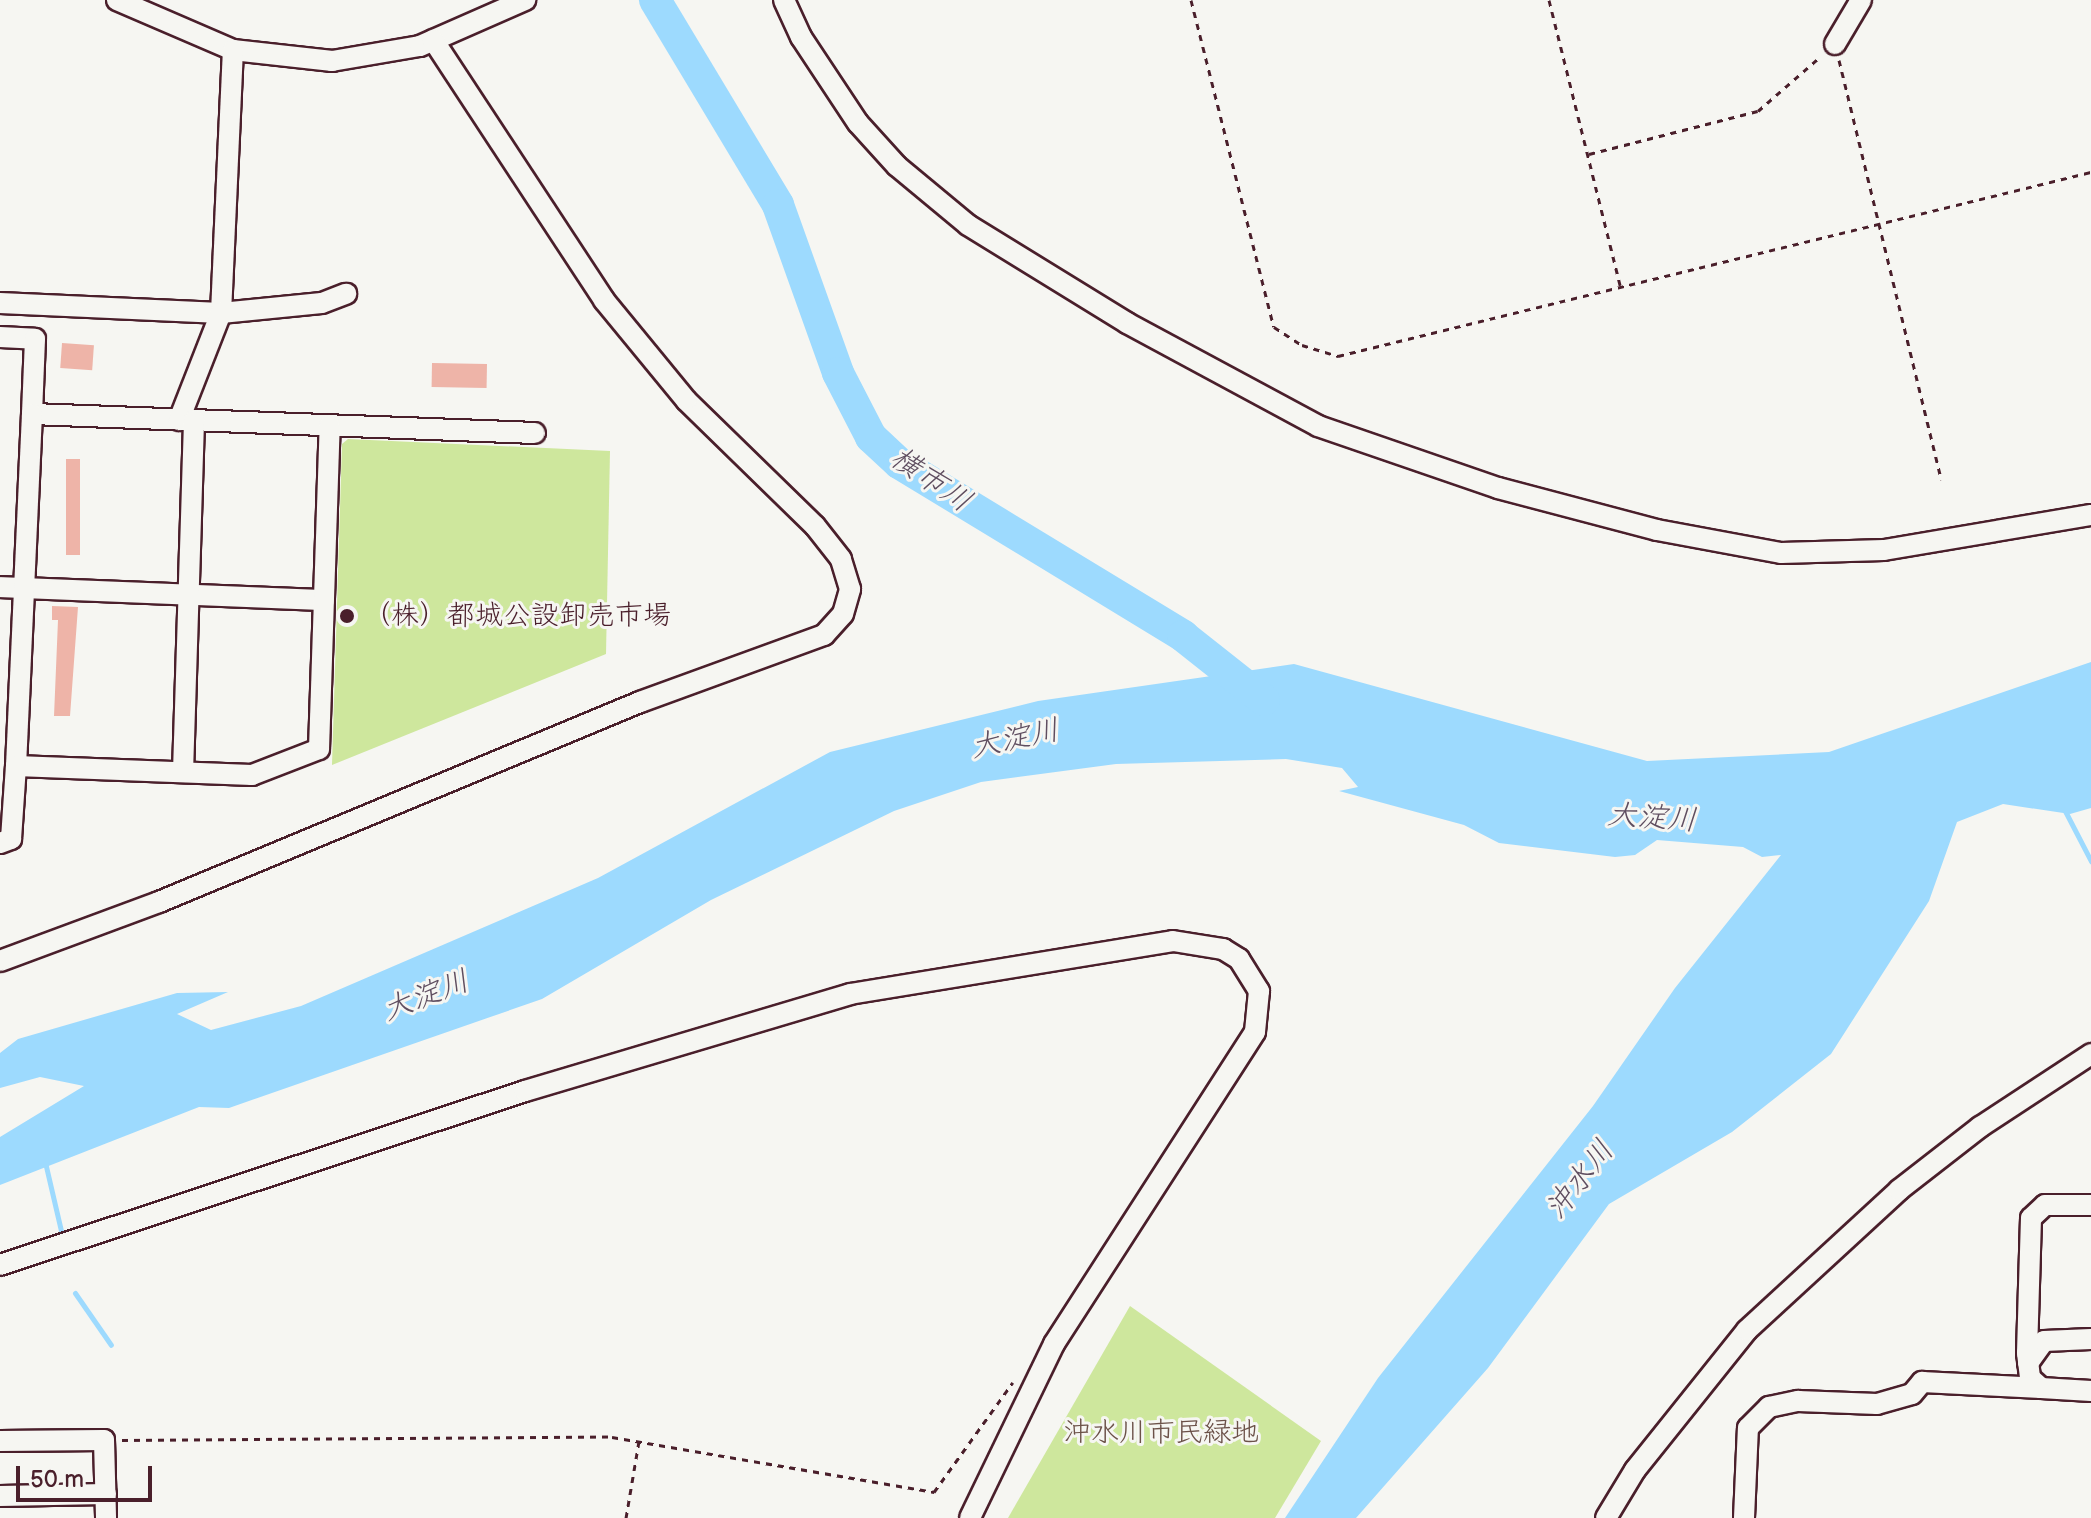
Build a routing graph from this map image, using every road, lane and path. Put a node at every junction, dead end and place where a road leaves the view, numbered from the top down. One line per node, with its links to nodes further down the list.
1 (117, 0): 9 (street)
2 (525, 0): 7 (street)
3 (784, 0): 23 (street)
4 (1191, 0): 13 (path)
5 (1549, 0): 10 (path)
6 (1861, 0): 8 (street)
7 (433, 40): 9 (street); 31 (street)
8 (1835, 44): 10 (path); 12 (path)
9 (233, 50): 16 (street)
10 (1589, 154): 13 (path)
11 (2091, 172): 12 (path)
12 (1881, 223): 13 (path); 22 (path)
13 (1620, 285)
14 (346, 294): 16 (street)
15 (0, 303): 16 (street)
16 (221, 313): 19 (street)
17 (0, 337): 18 (street)
18 (32, 414): 19 (street); 25 (street)
19 (186, 420): 20 (street); 26 (street)
20 (330, 425): 21 (street); 27 (street)
21 (535, 433)
22 (1941, 480)
23 (2091, 515)
24 (0, 587): 25 (street)
25 (24, 588): 26 (street); 28 (street)
26 (188, 595): 27 (street); 29 (street)
27 (324, 600): 29 (street)
28 (16, 766): 29 (street); 30 (street)
29 (183, 772)
30 (0, 843)
31 (0, 961)
32 (2091, 1054): 48 (street)
33 (2091, 1205): 36 (street)
34 (0, 1265): 47 (street)
35 (2091, 1339): 36 (street)
36 (2028, 1363): 38 (street)
37 (1016, 1379): 42 (path)
38 (2041, 1388): 39 (street); 49 (street)
39 (2091, 1391)
40 (104, 1440): 41 (street); 42 (path); 43 (street)
41 (0, 1441)
42 (639, 1441): 46 (path)
43 (106, 1494): 44 (street); 45 (street)
44 (0, 1496)
45 (106, 1518)
46 (626, 1518)
47 (970, 1518)
48 (1606, 1518)
49 (1744, 1518)

